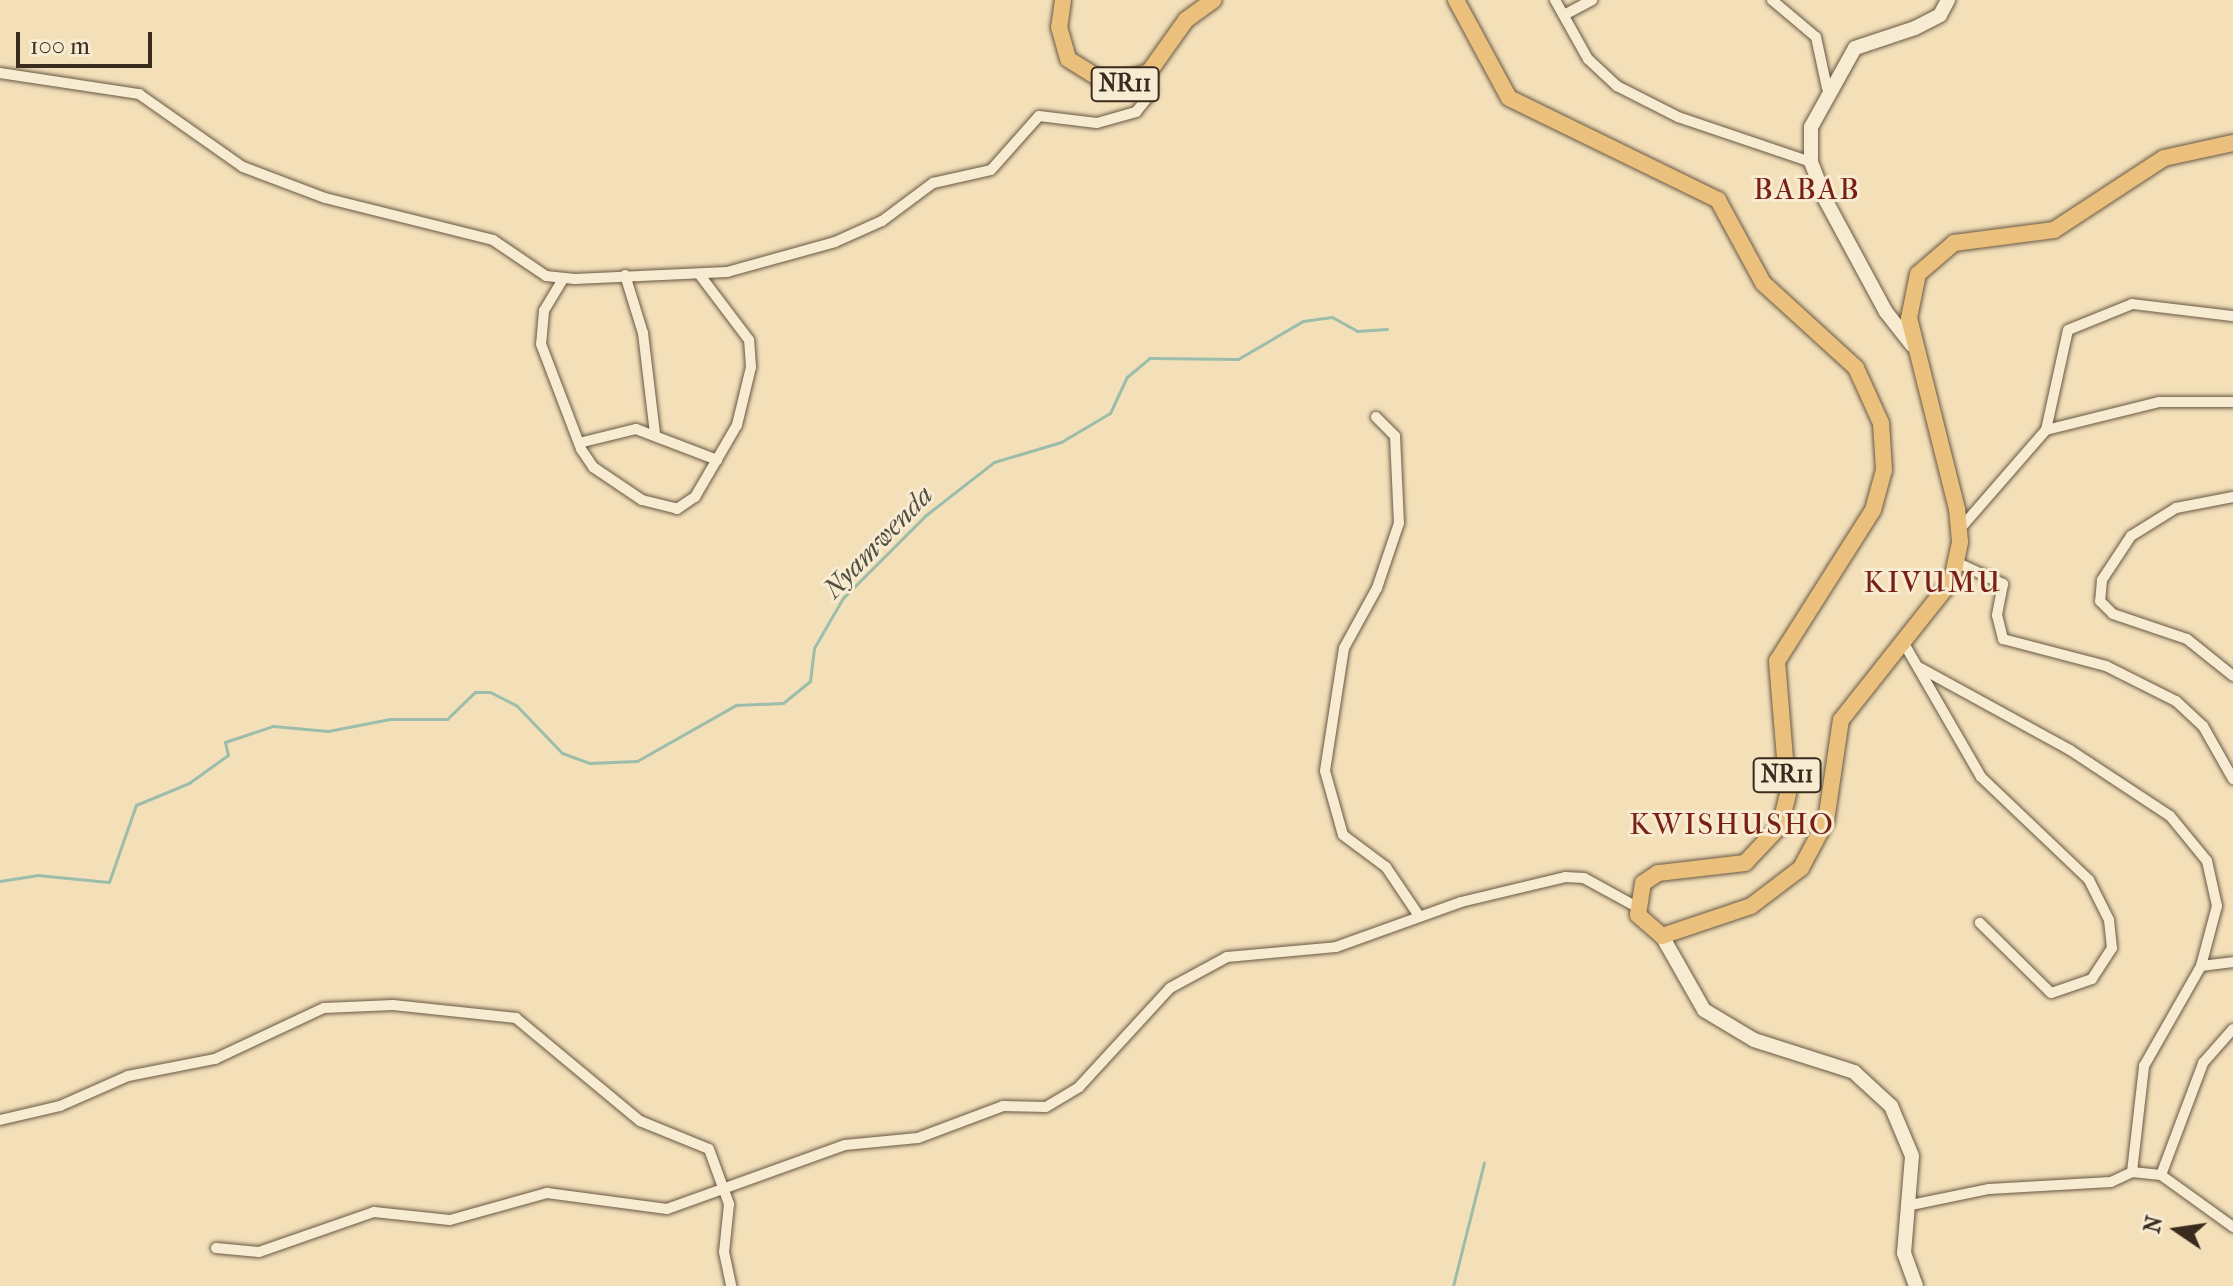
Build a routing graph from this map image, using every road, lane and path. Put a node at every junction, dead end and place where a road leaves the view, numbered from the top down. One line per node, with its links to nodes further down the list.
1 (1063, 0): 9 (highway, NR11)
2 (1214, 0): 9 (highway, NR11)
3 (1456, 0): 32 (highway, NR11)
4 (1555, 0): 8 (street)
5 (1592, 0): 8 (street)
6 (1772, 0): 11 (street)
7 (1948, 0): 11 (main road)
8 (1564, 15): 13 (street)
9 (1152, 69): 14 (street)
10 (0, 73): 16 (street)
11 (1827, 88): 13 (main road)
12 (2233, 143): 18 (highway)
13 (1811, 162): 18 (main road)
14 (699, 274): 15 (street); 24 (street)
15 (625, 275): 16 (street); 22 (street)
16 (563, 279): 23 (street)
17 (2233, 316): 21 (street)
18 (1912, 345): 26 (highway)
19 (2233, 402): 21 (street)
20 (1376, 417): 33 (street)
21 (2046, 430): 26 (street)
22 (655, 433): 23 (street); 24 (street)
23 (579, 443): 24 (street)
24 (717, 460)
25 (2233, 497): 30 (street)
26 (1959, 530): 27 (highway)
27 (1958, 563): 28 (highway, NR11); 31 (street)
28 (1902, 640): 29 (street); 35 (highway, NR11)
29 (1920, 668): 34 (street); 37 (street)
30 (2233, 676)
31 (2233, 779)
32 (1637, 907): 33 (street); 35 (highway)
33 (1419, 916): 42 (street)
34 (1980, 923)
35 (1662, 936): 43 (main road)
36 (2233, 962): 37 (street)
37 (2201, 966): 40 (street)
38 (2233, 1029): 41 (street)
39 (0, 1120): 42 (street)
40 (2132, 1172): 41 (street); 43 (street)
41 (2161, 1175): 44 (street)
42 (725, 1188): 45 (street); 46 (street)
43 (1911, 1205): 47 (main road)
44 (2233, 1226)
45 (216, 1248)
46 (731, 1286)
47 (1916, 1286)

